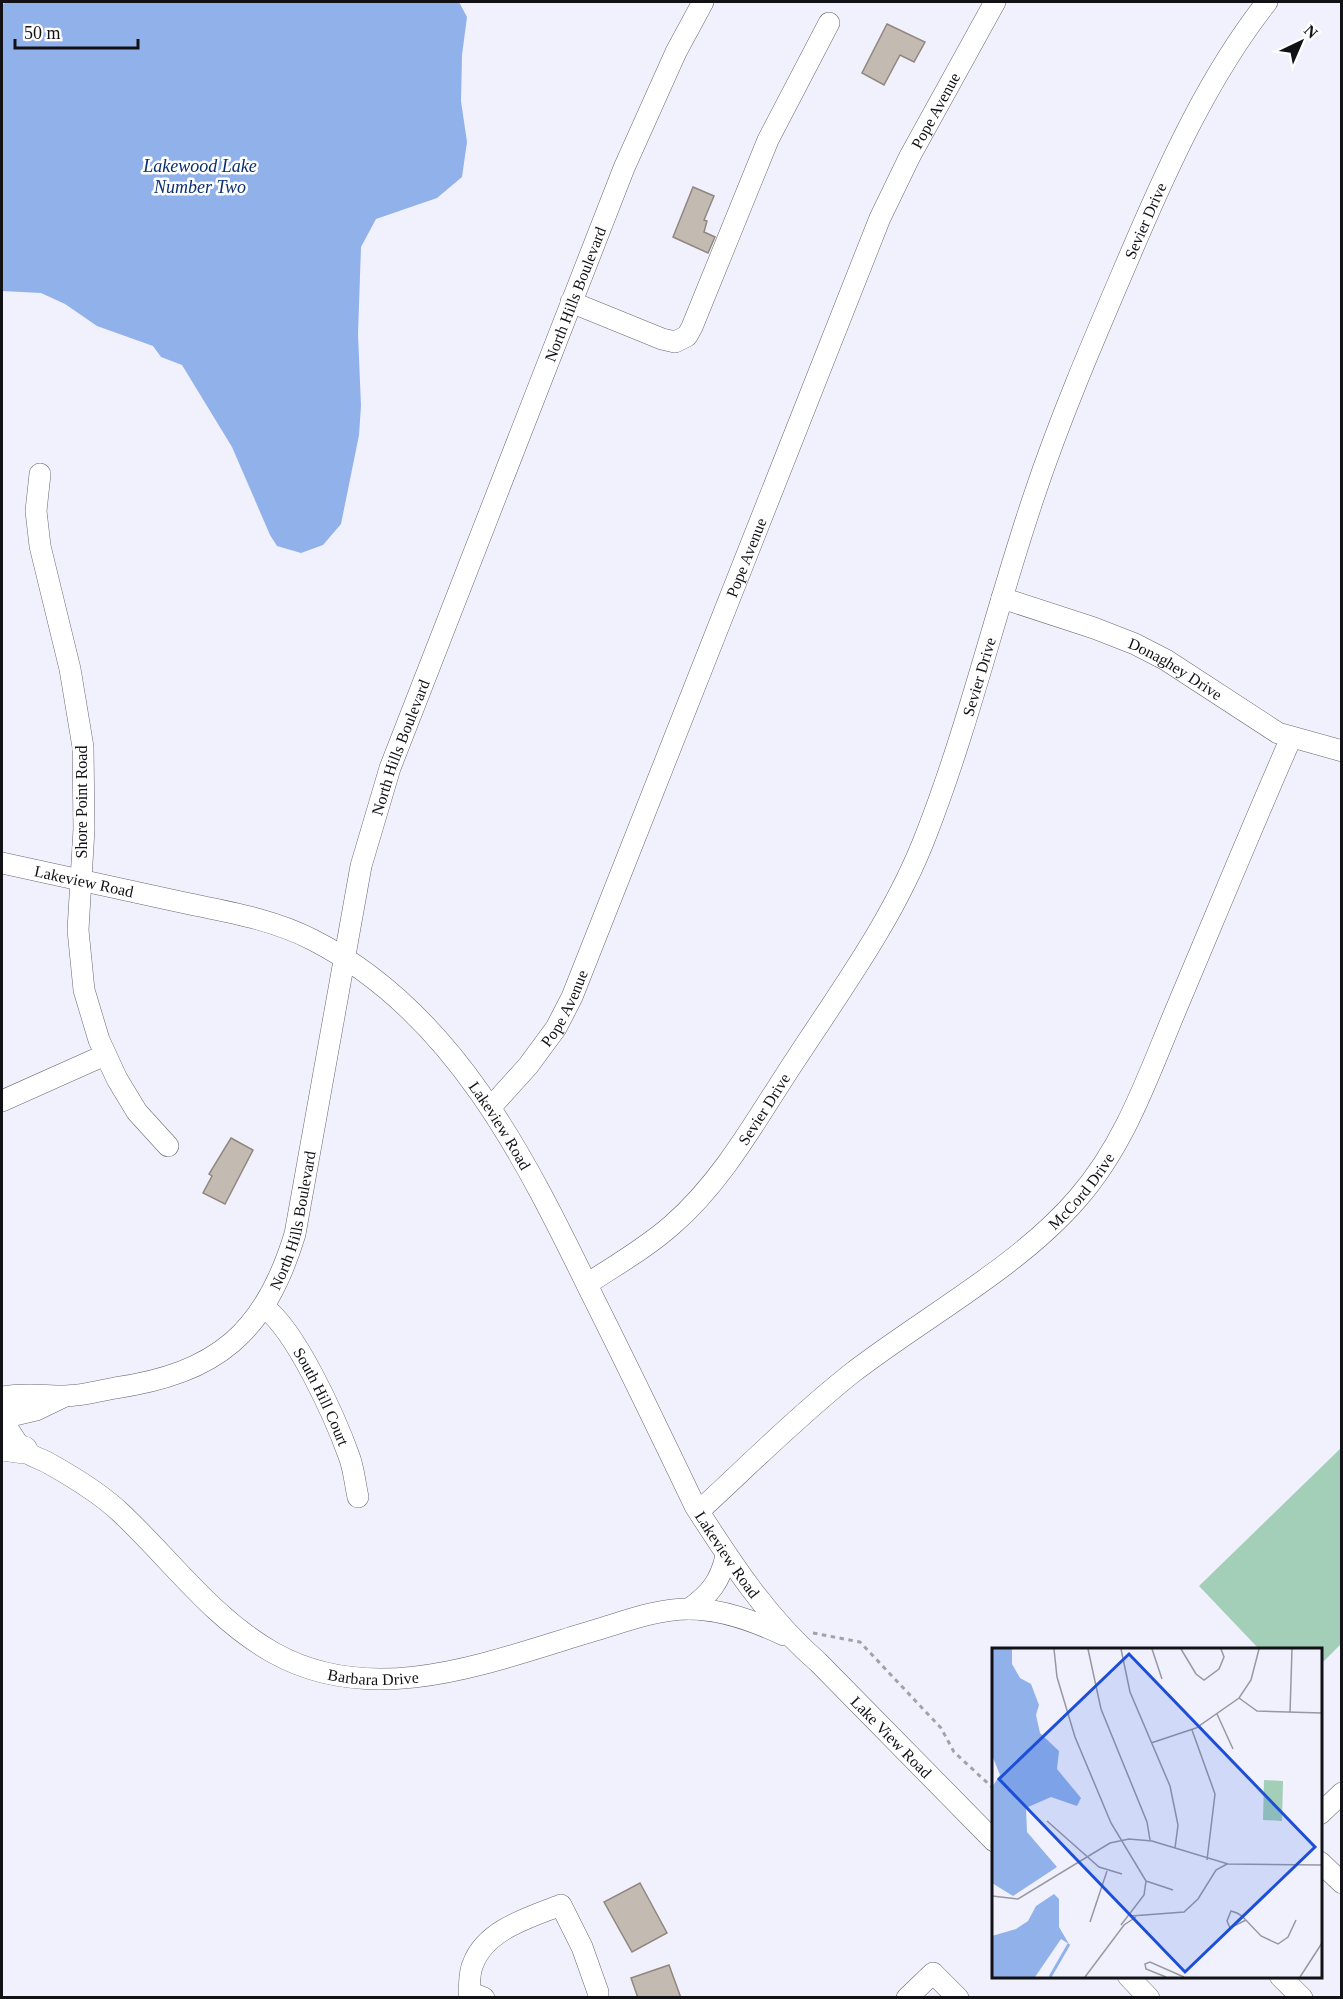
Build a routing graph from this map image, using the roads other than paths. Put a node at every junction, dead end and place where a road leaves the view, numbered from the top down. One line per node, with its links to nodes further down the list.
1 (703, 2): 5 (street, North Hills Boulevard)
2 (995, 2): 15 (street, Pope Avenue)
3 (1268, 2): 7 (street, Sevier Drive)
4 (829, 23): 5 (street)
5 (571, 302): 12 (street, North Hills Boulevard)
6 (40, 474): 11 (street, Shore Point Road)
7 (1002, 598): 8 (street, Donaghey Drive); 17 (street, Sevier Drive)
8 (1291, 738): 9 (street, Donaghey Drive); 24 (street, McCord Drive)
9 (1341, 751)
10 (2, 863): 11 (street, Lakeview Road)
11 (80, 880): 12 (street, Lakeview Road); 13 (street, Shore Point Road)
12 (343, 957): 15 (street, Lakeview Road); 18 (street, North Hills Boulevard)
13 (105, 1055): 14 (street); 16 (street, Shore Point Road)
14 (2, 1101)
15 (491, 1107): 17 (street, Lakeview Road)
16 (168, 1146)
17 (587, 1284): 24 (street, Lakeview Road)
18 (265, 1308): 19 (street, North Hills Boulevard); 23 (street, South Hill Court)
19 (66, 1396): 20 (street, North Hills Boulevard); 21 (street, North Hills Boulevard)
20 (2, 1397)
21 (2, 1418): 22 (street)
22 (13, 1448): 26 (street, Barbara Drive)
23 (358, 1497)
24 (699, 1511): 25 (street, Lakeview Road)
25 (726, 1556): 26 (street); 27 (street, Lakeview Road)
26 (689, 1609): 27 (street, Barbara Drive)
27 (788, 1636): 30 (street, Lake View Road)
28 (1341, 1793): 29 (street)
29 (1322, 1812)
30 (992, 1839)
31 (1322, 1864): 32 (street)
32 (1341, 1883)
33 (1129, 1978): 39 (street)
34 (1281, 1978): 40 (street)
35 (484, 1998): 36 (street)
36 (598, 1998)
37 (907, 1998): 38 (street)
38 (958, 1998)
39 (1149, 1998)
40 (1302, 1998)

